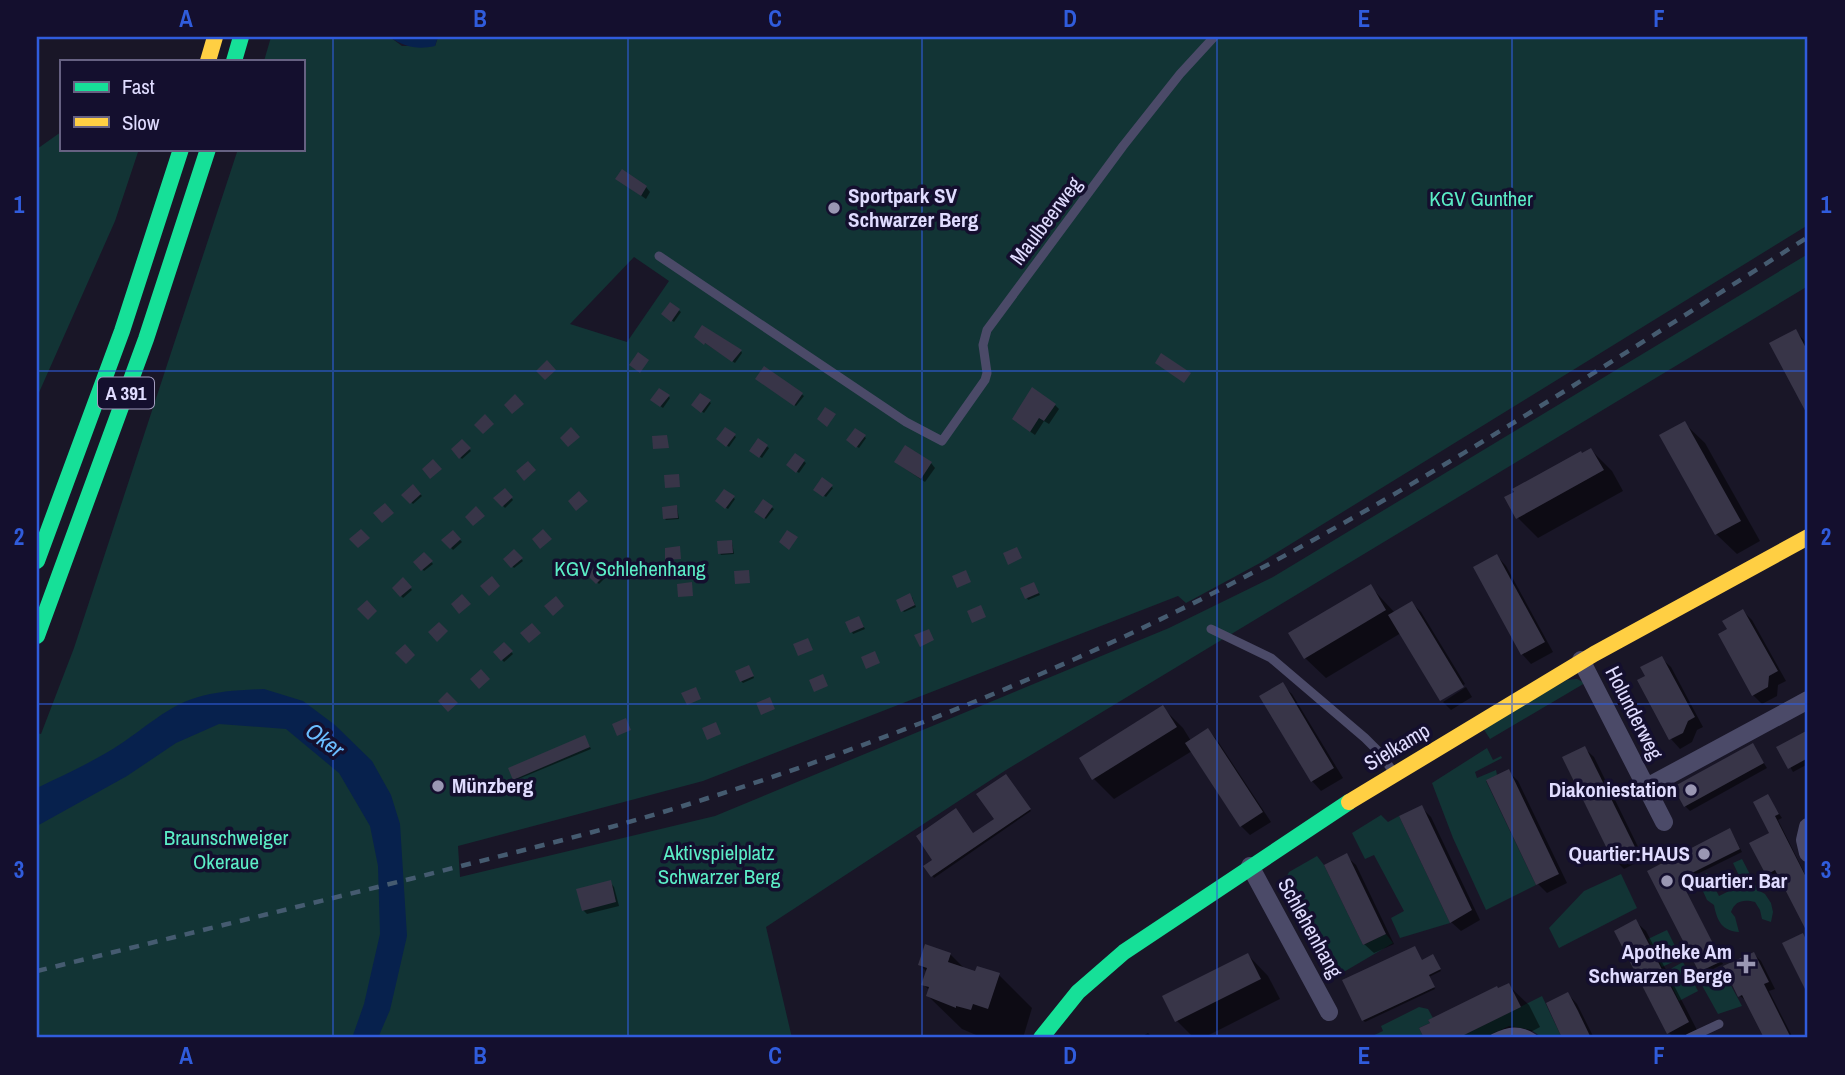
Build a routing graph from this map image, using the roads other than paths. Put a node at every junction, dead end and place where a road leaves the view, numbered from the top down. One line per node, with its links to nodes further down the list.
1 (215, 37): 4 (main road)
2 (241, 37): 5 (main road)
3 (1214, 37): 8 (lane, Maulbeerweg)
4 (208, 60)
5 (234, 60)
6 (181, 150): 10 (main road, A 391)
7 (208, 150): 12 (main road, A 391)
8 (659, 256)
9 (1808, 537): 13 (main road, Sielkamp)
10 (37, 561)
11 (1211, 629): 15 (lane)
12 (37, 636)
13 (1581, 660): 15 (main road, Sielkamp); 16 (street, Holunderweg)
14 (1808, 700): 16 (street, Holunderweg)
15 (1394, 774): 20 (main road, Sielkamp)
16 (1647, 787): 17 (street, Holunderweg)
17 (1664, 822)
18 (1808, 827): 19 (street)
19 (1808, 853)
20 (1250, 866): 21 (street, Schlehenhang); 23 (main road, Sielkamp)
21 (1329, 1012)
22 (1718, 1024): 26 (lane)
23 (1041, 1038)
24 (1494, 1038): 25 (lane)
25 (1533, 1038)
26 (1689, 1038)

